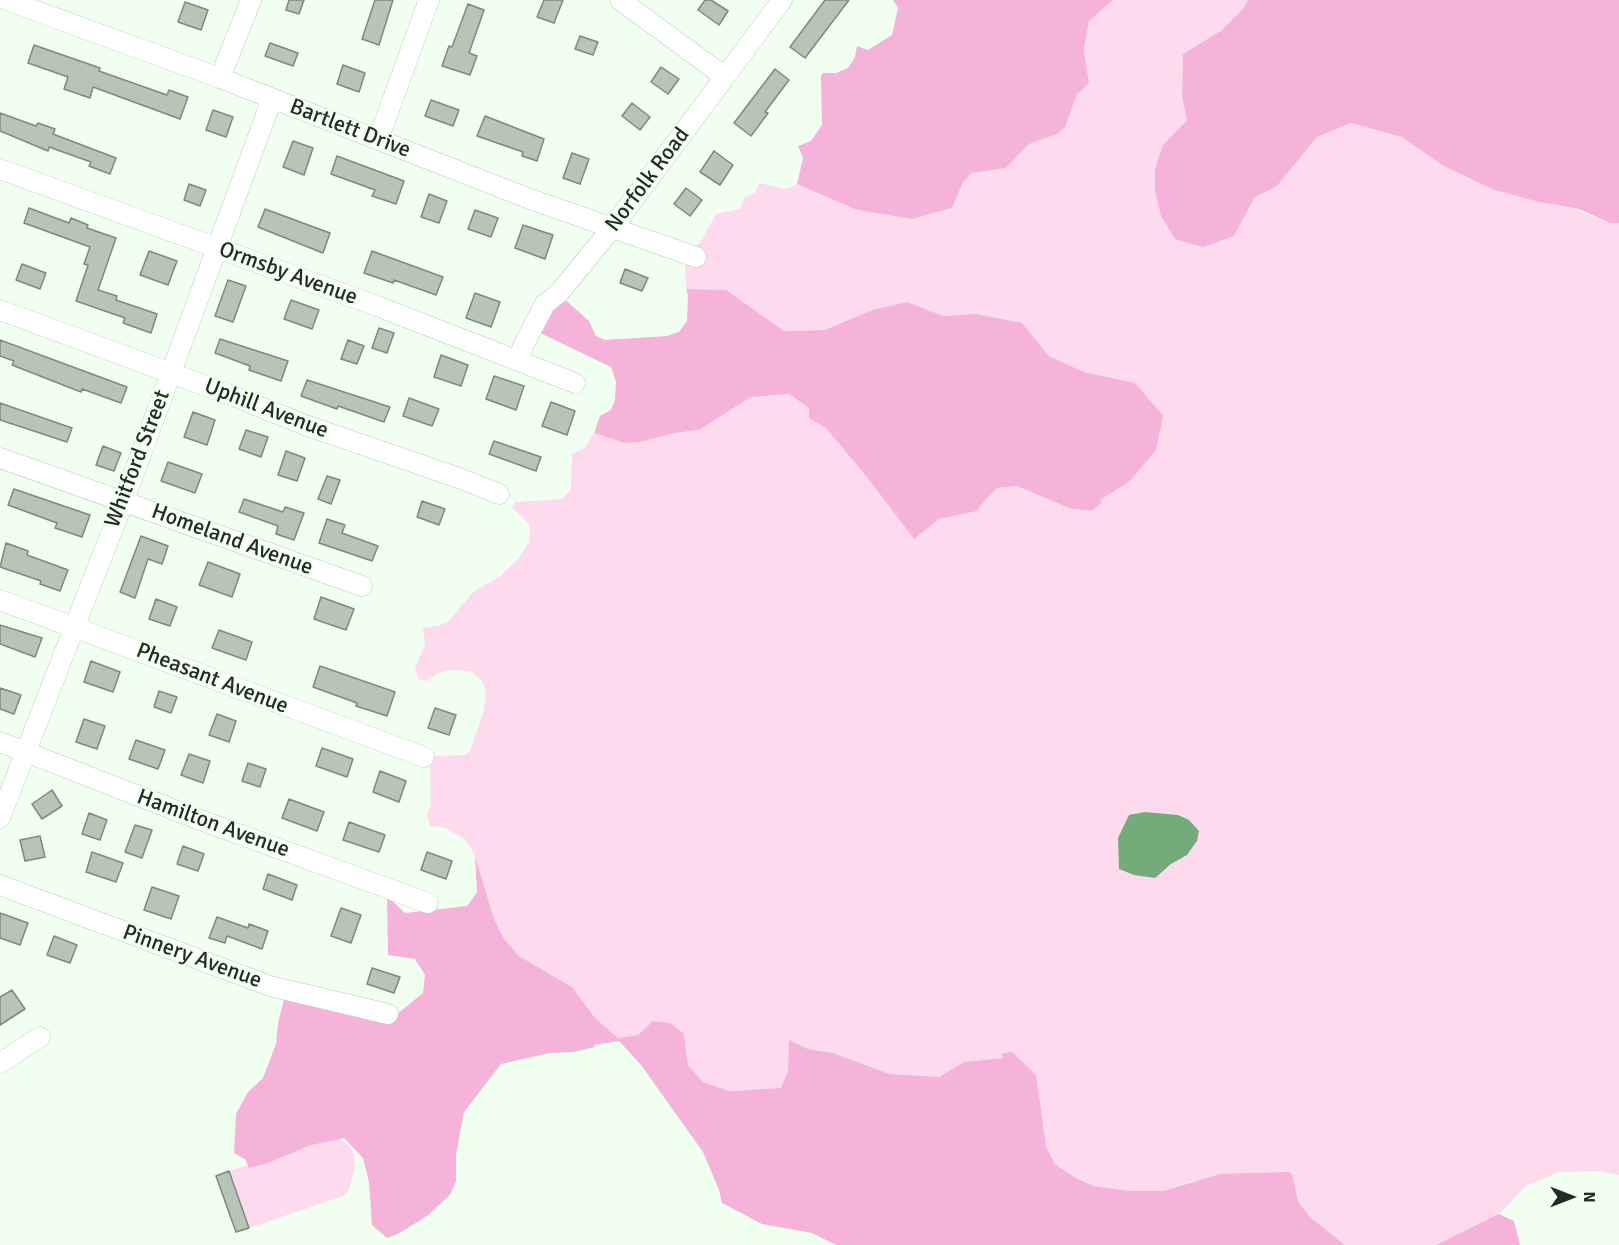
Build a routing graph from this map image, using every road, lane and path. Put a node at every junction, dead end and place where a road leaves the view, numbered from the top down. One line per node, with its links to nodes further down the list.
1 (6, 0): 6 (street, Bartlett Drive)
2 (250, 0): 6 (street)
3 (429, 0): 9 (street)
4 (620, 0): 7 (street)
5 (782, 0): 7 (street, Norfolk Road)
6 (220, 78): 8 (street, Bartlett Drive)
7 (724, 78): 11 (street, Norfolk Road)
8 (272, 99): 9 (street, Bartlett Drive); 12 (street, Whitford Street)
9 (378, 140): 11 (street, Bartlett Drive)
10 (0, 169): 12 (street, Ormsby Avenue)
11 (613, 227): 13 (street, Bartlett Drive); 15 (street, Norfolk Road)
12 (218, 248): 15 (street, Ormsby Avenue); 16 (street, Whitford Street)
13 (696, 258)
14 (0, 310): 16 (street, Uphill Avenue)
15 (518, 360): 17 (street, Ormsby Avenue)
16 (171, 373): 19 (street, Uphill Avenue); 20 (street, Whitford Street)
17 (575, 383)
18 (0, 458): 20 (street, Homeland Avenue)
19 (499, 494)
20 (123, 500): 21 (street, Homeland Avenue); 23 (street, Whitford Street)
21 (362, 586)
22 (0, 600): 23 (street, Pheasant Avenue)
23 (74, 627): 25 (street, Whitford Street); 26 (street, Pheasant Avenue)
24 (0, 742): 25 (street, Hamilton Avenue)
25 (27, 752): 27 (street, Whitford Street); 29 (street, Hamilton Avenue)
26 (424, 757)
27 (0, 818)
28 (0, 885): 30 (street, Pinnery Avenue)
29 (428, 903)
30 (388, 1014)
31 (40, 1037): 32 (street)
32 (0, 1063)

